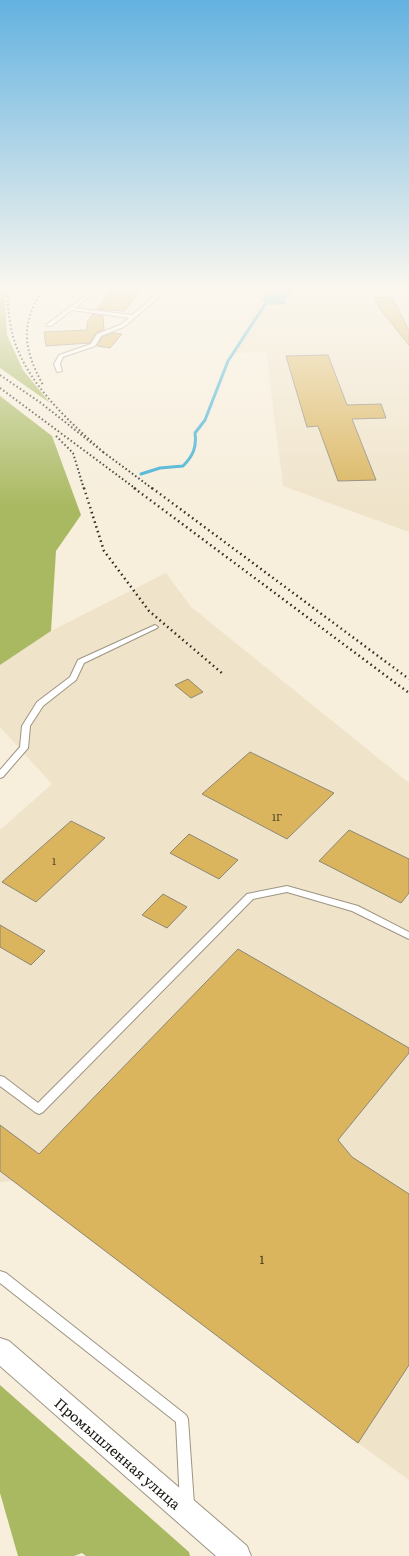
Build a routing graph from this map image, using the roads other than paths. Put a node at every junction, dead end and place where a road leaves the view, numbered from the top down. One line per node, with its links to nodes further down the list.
1 (58, 362): 2 (lane)
2 (59, 371)
3 (155, 627): 4 (lane)
4 (0, 775)
5 (409, 936): 6 (lane)
6 (0, 1080)
7 (0, 1277): 9 (lane)
8 (0, 1350): 9 (street, Промышленная улица)
9 (188, 1513): 10 (street, Промышленная улица)
10 (237, 1556)

